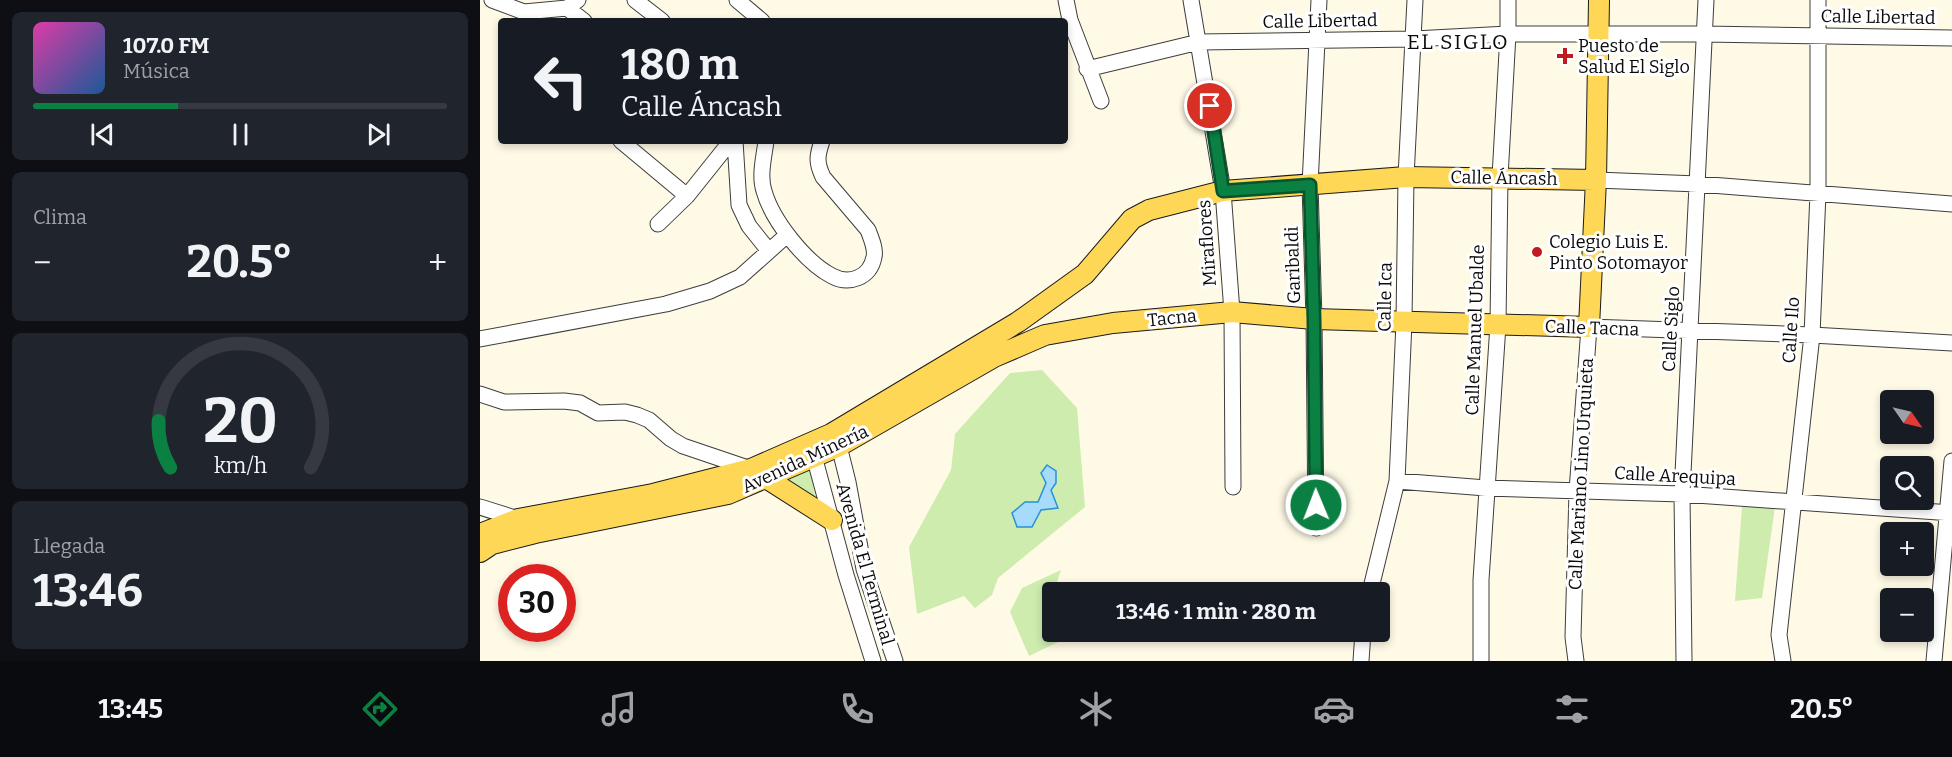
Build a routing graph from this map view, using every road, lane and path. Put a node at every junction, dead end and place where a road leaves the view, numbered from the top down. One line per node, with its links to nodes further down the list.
1 (492, 0): 12 (street)
2 (635, 0): 14 (street)
3 (737, 0): 15 (street)
4 (1066, 0): 24 (street)
5 (1191, 0): 23 (street, Miraflores)
6 (1319, 0): 22 (street, Garibaldi)
7 (1415, 0): 21 (street, Calle Ica)
8 (1508, 0): 16 (street, Calle Manuel Ubalde)
9 (1599, 0): 17 (main road, Calle Mariano Lino Urquieta)
10 (1706, 0): 18 (street, Calle Siglo)
11 (1818, 0): 19 (street, Calle Ilo)
12 (572, 4): 13 (street)
13 (582, 18)
14 (658, 18)
15 (758, 18)
16 (1508, 34): 17 (street, Calle Libertad); 21 (street, Calle Libertad); 32 (street, Calle Manuel Ubalde)
17 (1598, 34): 18 (street, Calle Libertad); 33 (main road, Calle Mariano Lino Urquieta)
18 (1704, 34): 19 (street, Calle Libertad); 34 (street, Calle Siglo)
19 (1819, 35): 20 (street, Calle Libertad); 37 (street, Calle Ilo)
20 (1952, 38)
21 (1414, 39): 22 (street, Calle Libertad); 31 (street, Calle Ica)
22 (1317, 41): 23 (street, Calle Libertad); 35 (street, Garibaldi)
23 (1199, 42): 24 (street, Calle Libertad); 36 (street, Miraflores)
24 (1087, 69): 25 (street)
25 (1101, 102)
26 (625, 144): 38 (street)
27 (730, 144): 38 (street)
28 (733, 144): 42 (street)
29 (765, 144): 41 (street)
30 (821, 144): 41 (street)
31 (1406, 177): 32 (main road, Calle Áncash); 35 (main road, Calle Áncash); 46 (street, Calle Ica)
32 (1500, 177): 33 (main road, Calle Áncash); 48 (street, Calle Manuel Ubalde)
33 (1596, 180): 34 (street, Calle Áncash); 49 (main road, Calle Mariano Lino Urquieta)
34 (1698, 184): 37 (street, Calle Áncash); 50 (street, Calle Siglo)
35 (1310, 185): 36 (main road, Calle Áncash); 45 (street, Garibaldi)
36 (1223, 191): 43 (main road, Calle Áncash); 44 (street, Miraflores)
37 (1818, 193): 39 (street, Calle Áncash); 51 (street, Calle Ilo)
38 (687, 196): 40 (street)
39 (1952, 204)
40 (658, 224)
41 (787, 235): 42 (street)
42 (769, 251): 52 (street)
43 (1085, 274): 55 (main road, Avenida Minería)
44 (1232, 312): 45 (main road, Calle Tacna); 47 (main road, Tacna); 60 (street, Miraflores)
45 (1314, 319): 46 (main road, Calle Tacna); 69 (street, Garibaldi)
46 (1404, 322): 48 (main road, Calle Tacna); 59 (street, Calle Ica)
47 (1113, 323): 55 (main road, Avenida Minería)
48 (1498, 325): 49 (main road, Calle Tacna); 61 (street, Calle Manuel Ubalde)
49 (1590, 327): 50 (street, Calle Tacna); 62 (street, Calle Mariano Lino Urquieta)
50 (1691, 332): 51 (street, Calle Tacna); 63 (street, Calle Siglo)
51 (1812, 335): 53 (street, Calle Tacna); 64 (street, Calle Ilo)
52 (480, 339)
53 (1952, 343)
54 (480, 394): 58 (street)
55 (835, 440): 56 (main road, Avenida Minería); 72 (street, Avenida El Terminal)
56 (810, 450): 58 (main road, Avenida Minería); 68 (street, Avenida El Terminal)
57 (1952, 461): 66 (street)
58 (759, 473): 67 (main road, Avenida Minería); 68 (main road); 71 (main road, Avenida Minería)
59 (1397, 481): 61 (street, Calle Arequipa); 74 (street, Calle Ica)
60 (1233, 487)
61 (1486, 488): 62 (street, Calle Arequipa); 79 (street, Calle Manuel Ubalde)
62 (1577, 491): 63 (street, Calle Arequipa); 80 (street, Calle Mariano Lino Urquieta)
63 (1682, 494): 64 (street, Calle Arequipa); 81 (street, Calle Siglo)
64 (1794, 503): 66 (street, Calle Arequipa); 82 (street, Calle Ilo)
65 (480, 507): 67 (street)
66 (1950, 513): 83 (street)
67 (518, 519): 70 (main road, Avenida Minería)
68 (832, 520): 73 (street, Avenida El Terminal)
69 (1316, 528)
70 (480, 534)
71 (480, 552)
72 (864, 569): 73 (street); 77 (street, Avenida El Terminal)
73 (846, 575): 76 (street, Avenida El Terminal)
74 (1372, 582)
75 (1362, 642): 78 (street)
76 (873, 661)
77 (895, 661)
78 (1361, 661)
79 (1481, 661)
80 (1576, 661)
81 (1684, 661)
82 (1783, 661)
83 (1934, 661)

